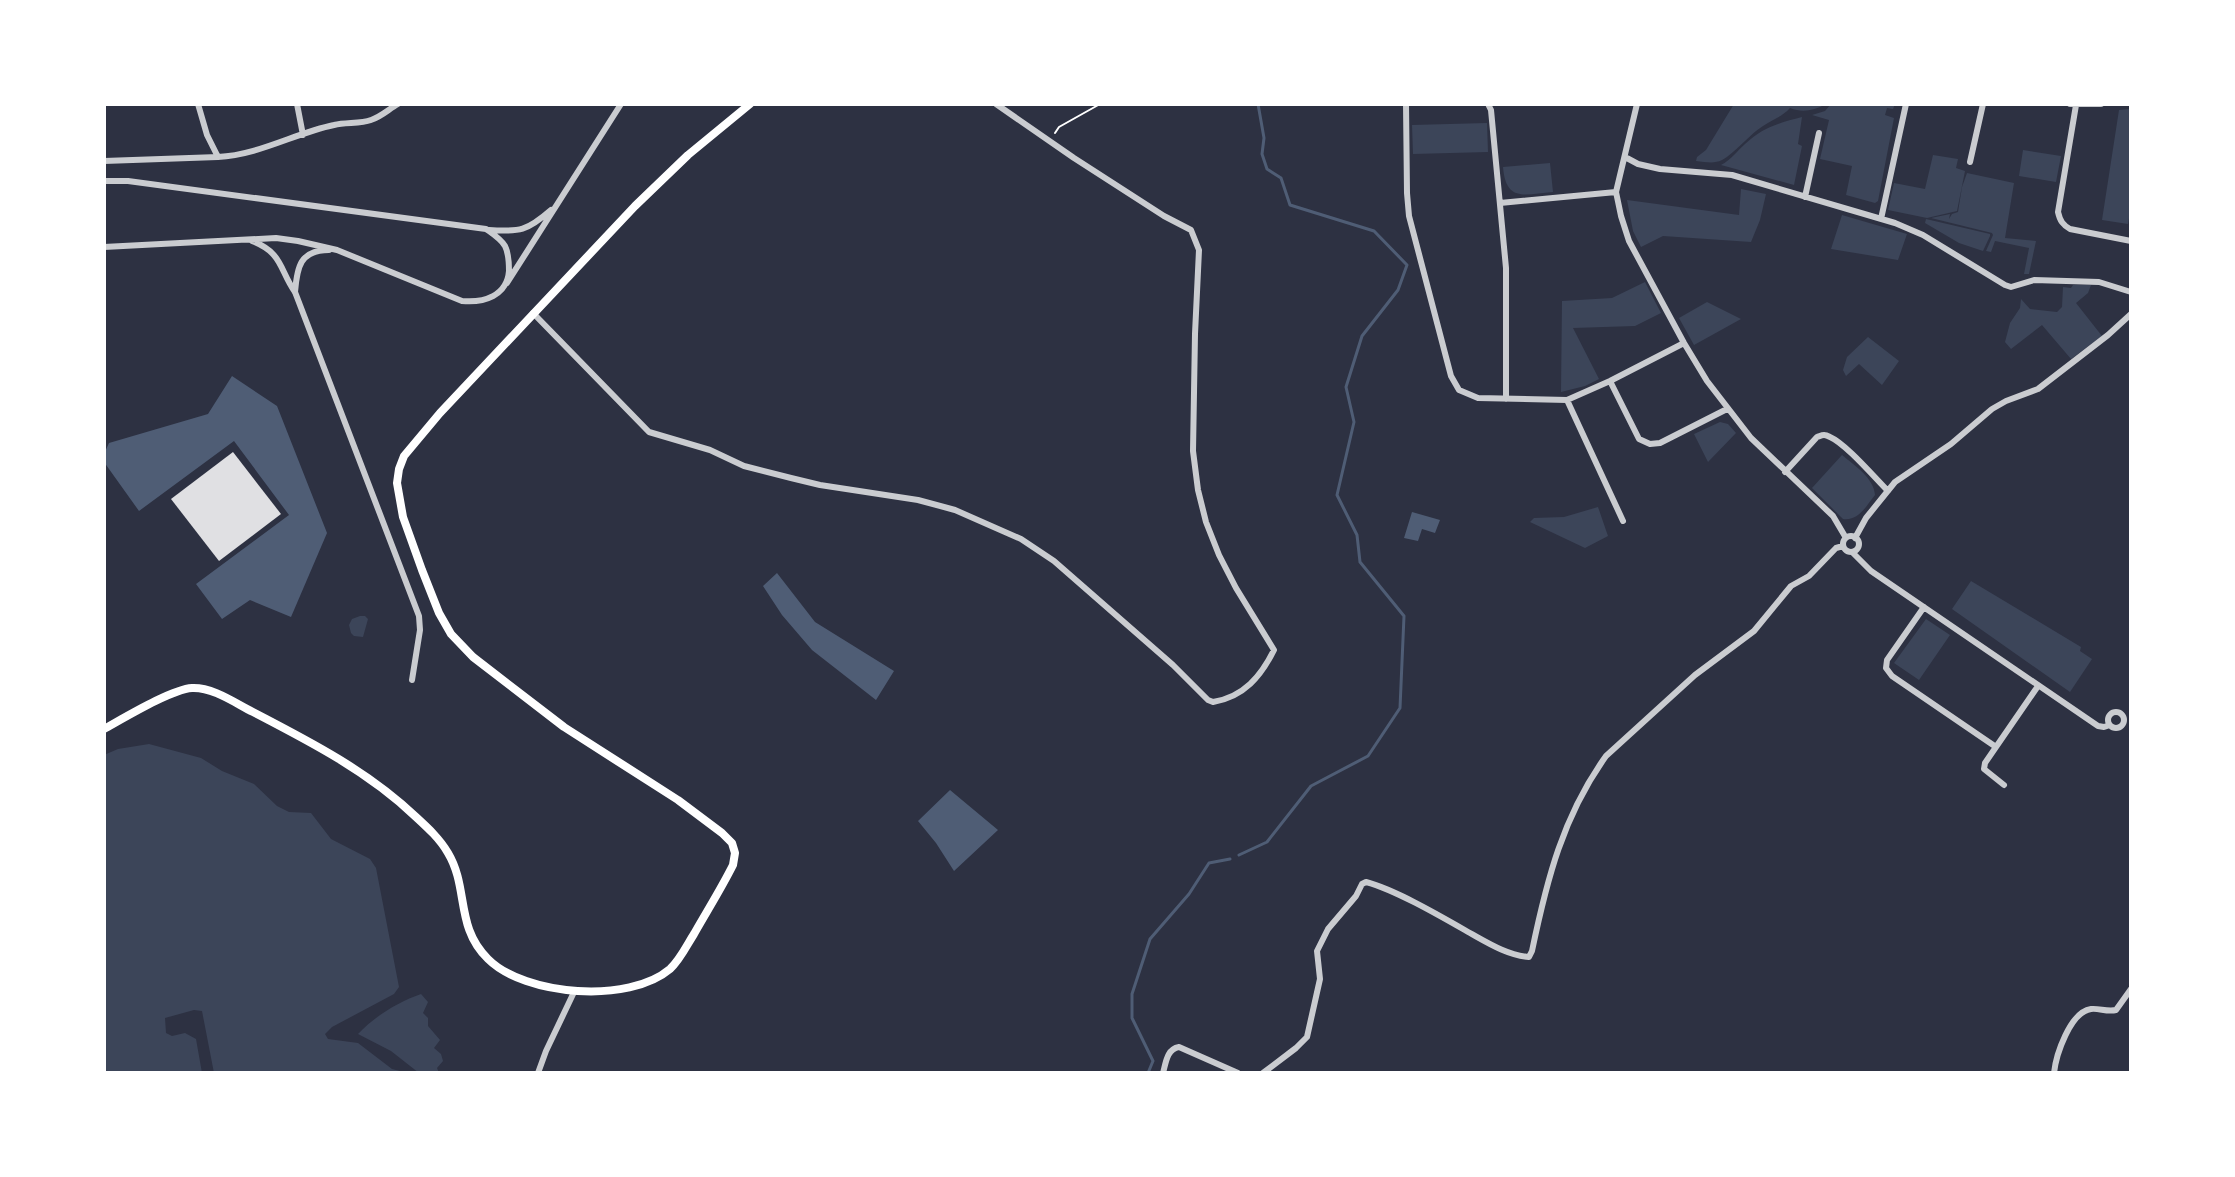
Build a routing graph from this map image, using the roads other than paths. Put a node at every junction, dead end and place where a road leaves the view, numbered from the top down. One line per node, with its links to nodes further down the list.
1 (198, 104): 17 (street)
2 (297, 104): 16 (street)
3 (398, 104): 14 (street)
4 (621, 104): 25 (street)
5 (750, 104): 35 (main road)
6 (996, 104): 35 (street)
7 (1406, 104): 39 (street)
8 (1488, 104): 24 (street)
9 (1637, 104): 18 (street)
10 (1906, 104): 26 (street)
11 (1983, 104): 20 (street)
12 (2101, 104): 13 (street)
13 (2073, 105): 29 (street)
14 (388, 107): 16 (street)
15 (1819, 133): 23 (street)
16 (303, 135): 17 (street)
17 (218, 157): 19 (street)
18 (1625, 157): 22 (street); 23 (street)
19 (104, 161)
20 (1970, 162)
21 (104, 181): 27 (street)
22 (1616, 192): 24 (street); 37 (street)
23 (1805, 197): 26 (street)
24 (1500, 203): 39 (street)
25 (554, 208): 27 (street); 32 (street)
26 (1881, 219): 34 (street)
27 (486, 229): 32 (street)
28 (248, 240): 30 (street); 31 (street); 33 (street)
29 (2131, 241)
30 (104, 247)
31 (337, 250): 32 (street); 33 (street)
32 (506, 285)
33 (295, 292): 49 (street)
34 (2131, 292)
35 (533, 313): 56 (main road)
36 (2131, 314): 43 (street)
37 (1684, 343): 38 (street); 41 (street)
38 (1610, 381): 40 (street); 41 (street)
39 (1506, 399): 40 (street)
40 (1567, 400): 44 (street)
41 (1727, 409): 42 (street)
42 (1785, 472): 43 (street); 46 (street)
43 (1888, 491): 45 (street)
44 (1623, 521)
45 (1855, 538): 46 (street); 47 (street)
46 (1845, 542): 47 (street); 60 (street)
47 (1852, 552): 48 (street)
48 (1924, 607): 50 (street); 53 (street)
49 (412, 680)
50 (2038, 686): 51 (street); 53 (street)
51 (2110, 725)
52 (104, 729): 56 (main road)
53 (1996, 747): 54 (street)
54 (2004, 785)
55 (2131, 989): 61 (street)
56 (575, 990): 57 (street)
57 (538, 1073)
58 (1163, 1073): 59 (street)
59 (1238, 1073)
60 (1263, 1073)
61 (2054, 1073)

